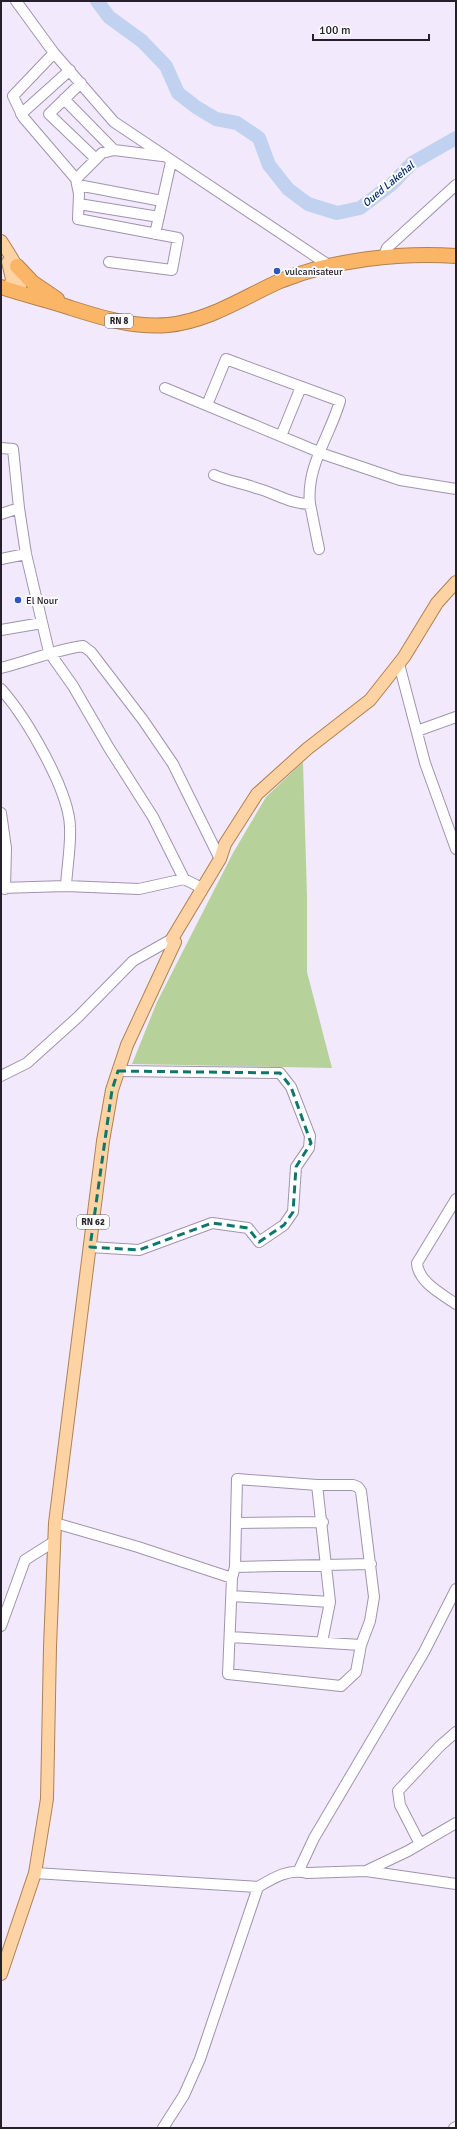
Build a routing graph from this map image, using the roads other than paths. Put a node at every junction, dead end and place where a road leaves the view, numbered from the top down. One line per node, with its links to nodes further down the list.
1 (16, 1): 2 (street)
2 (54, 53): 3 (street); 6 (street)
3 (70, 70): 4 (street); 6 (street)
4 (81, 83): 5 (street); 9 (street)
5 (64, 99): 7 (street); 8 (street)
6 (21, 114): 10 (street)
7 (114, 150): 8 (street); 9 (street)
8 (96, 159): 10 (street)
9 (168, 159): 12 (street); 21 (street)
10 (77, 182): 12 (street); 13 (street)
11 (456, 185): 18 (street)
12 (162, 200): 14 (street)
13 (79, 204): 14 (street); 15 (street)
14 (159, 217): 15 (street)
15 (155, 234): 19 (street)
16 (1, 242): 20 (main road); 22 (main road)
17 (456, 256): 18 (highway, RN 8)
18 (383, 258): 21 (highway, RN 8)
19 (109, 262)
20 (17, 266): 22 (main road); 23 (highway)
21 (330, 266): 23 (highway, RN 8)
22 (10, 290): 23 (highway, RN 8)
23 (71, 308)
24 (301, 387): 26 (street); 27 (street); 29 (street)
25 (165, 388): 26 (street)
26 (207, 405): 27 (street)
27 (281, 436): 29 (street)
28 (1, 448): 33 (street)
29 (319, 452): 31 (street); 32 (street)
30 (214, 475): 32 (street)
31 (456, 489)
32 (310, 504): 35 (street)
33 (19, 508): 34 (street); 36 (street)
34 (1, 514)
35 (319, 549)
36 (26, 554): 37 (street); 39 (street)
37 (1, 559)
38 (456, 582): 42 (main road, RN 62)
39 (42, 622): 40 (street); 41 (street)
40 (1, 630)
41 (49, 652): 43 (street); 49 (street); 50 (street)
42 (399, 664): 46 (street); 49 (main road, RN 62)
43 (1, 668)
44 (1, 689): 51 (street)
45 (456, 717): 46 (street)
46 (417, 731): 48 (street)
47 (1, 813): 52 (street)
48 (456, 849)
49 (220, 859): 53 (main road, RN 62)
50 (184, 879): 51 (street); 53 (street)
51 (66, 886): 52 (street)
52 (3, 888)
53 (202, 888): 54 (main road, RN 62)
54 (172, 940): 55 (main road, RN 62); 56 (street)
55 (118, 1071): 58 (main road, RN 62); 58 (street)
56 (1, 1076)
57 (456, 1199): 59 (street)
58 (90, 1247): 62 (main road, RN 62)
59 (456, 1304)
60 (317, 1485): 61 (street); 63 (street); 65 (street)
61 (323, 1522): 63 (street); 66 (street)
62 (56, 1523): 64 (main road, RN 62); 68 (street)
63 (236, 1523): 67 (street)
64 (55, 1541): 72 (street); 81 (main road, RN 62)
65 (371, 1564): 66 (street); 75 (street)
66 (327, 1565): 67 (street); 71 (street)
67 (235, 1567): 68 (street)
68 (232, 1578): 70 (street)
69 (456, 1590): 79 (street)
70 (232, 1596): 71 (street); 73 (street)
71 (330, 1602): 74 (street)
72 (1, 1626)
73 (230, 1637): 74 (street); 75 (street)
74 (322, 1642): 75 (street)
75 (361, 1644)
76 (456, 1732): 78 (street)
77 (456, 1823): 78 (street)
78 (420, 1844): 80 (street)
79 (299, 1870): 80 (street); 83 (street)
80 (366, 1871): 82 (street)
81 (35, 1873): 83 (street); 84 (main road, RN 62)
82 (456, 1884)
83 (258, 1887): 85 (street)
84 (1, 1974)
85 (163, 2128)

